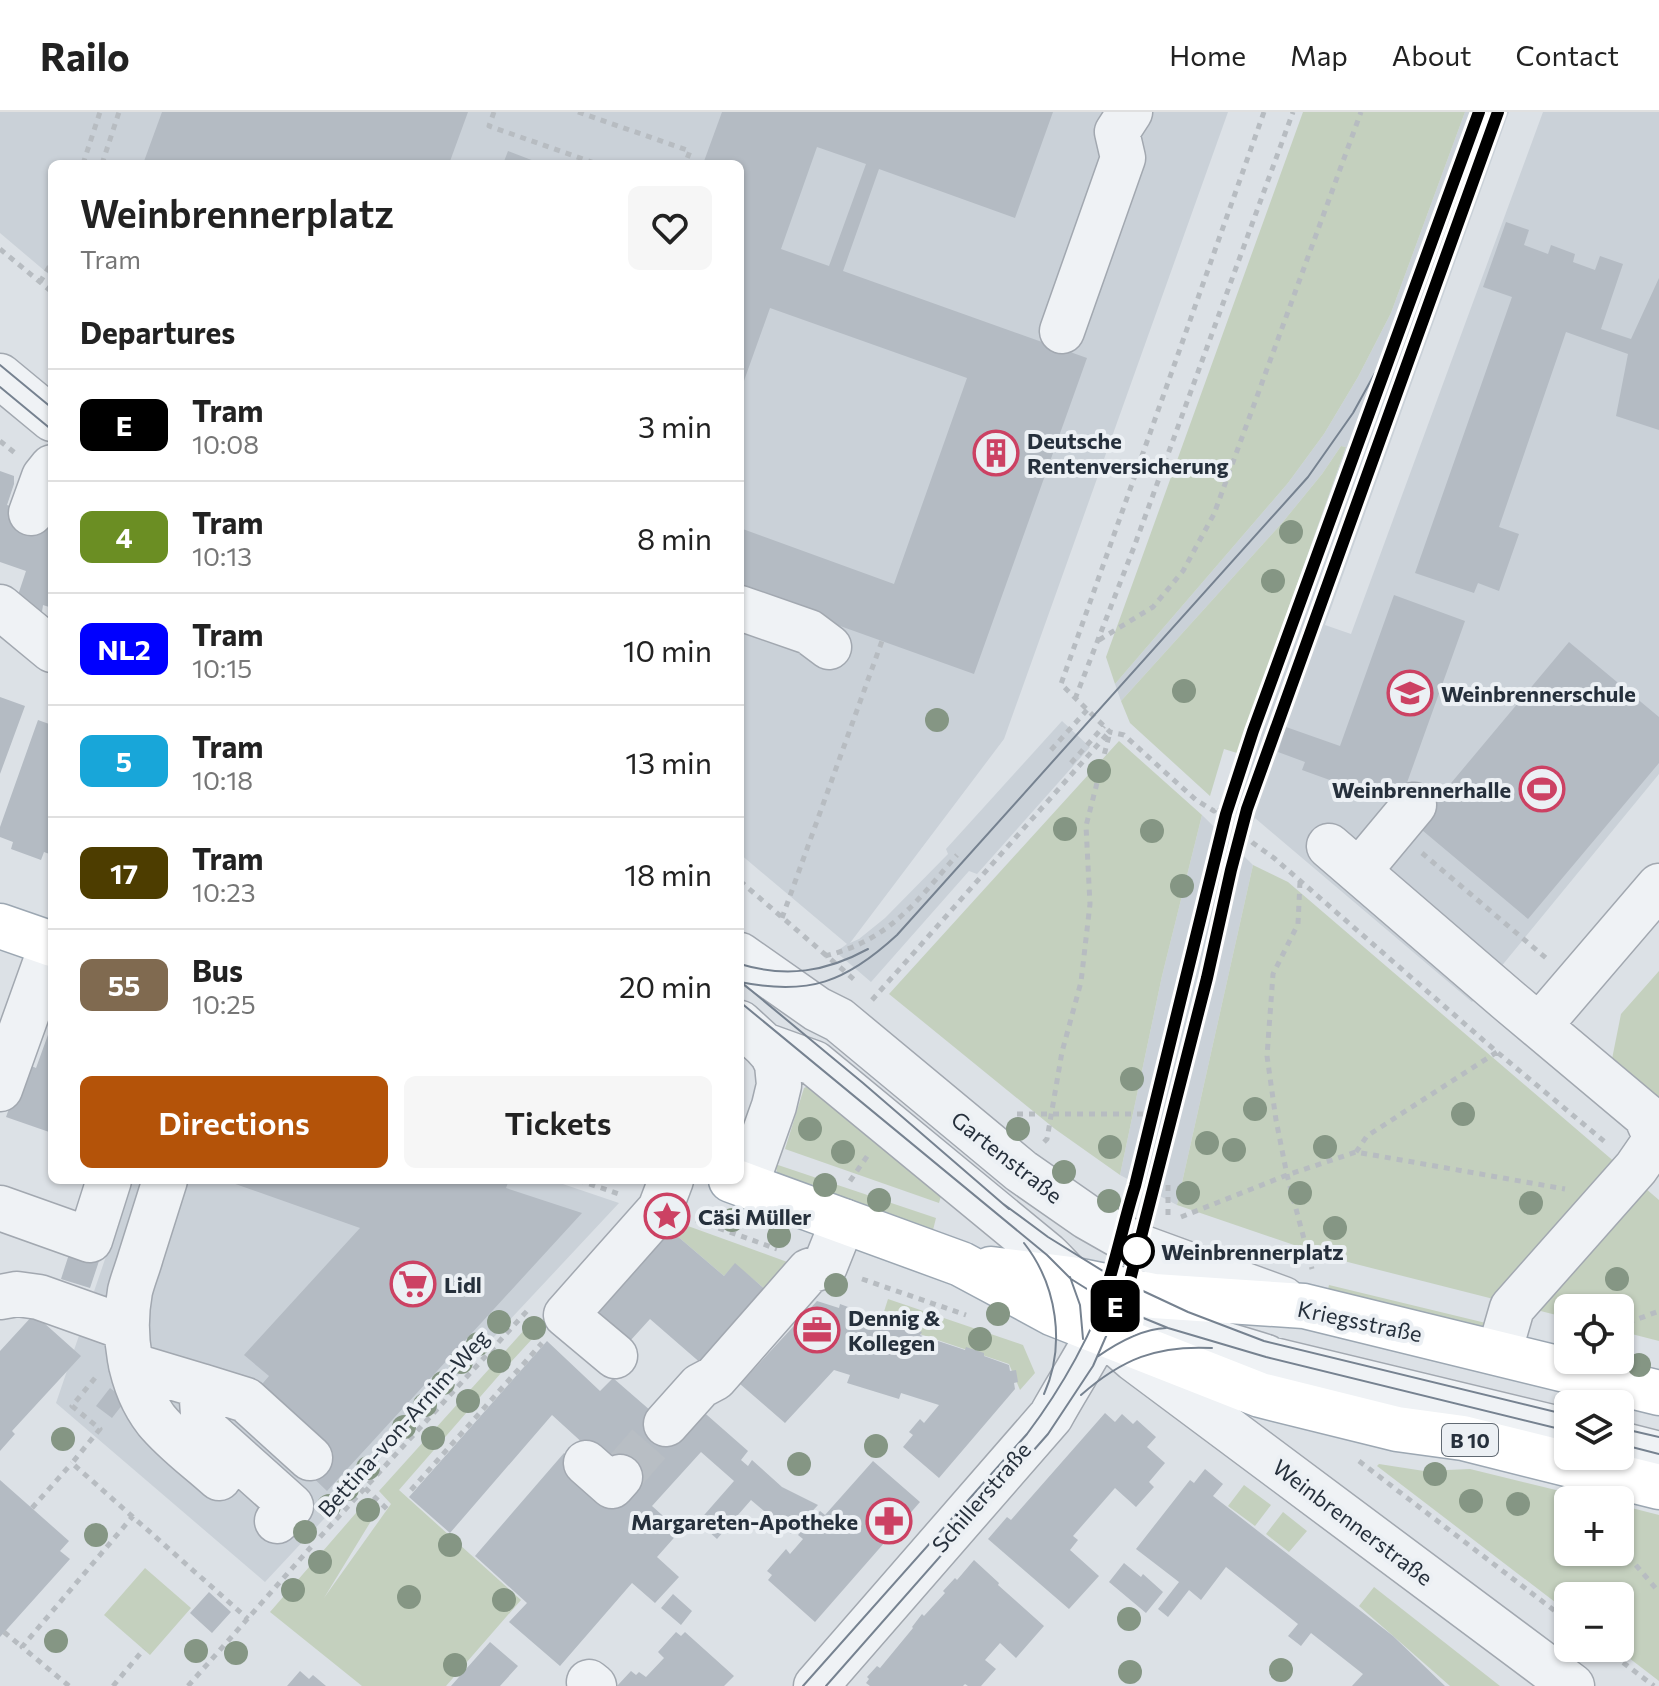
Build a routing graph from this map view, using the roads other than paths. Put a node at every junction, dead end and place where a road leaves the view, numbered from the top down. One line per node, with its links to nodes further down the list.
1 (1130, 112): 2 (street)
2 (1062, 331)
3 (0, 376): 4 (street)
4 (48, 416)
5 (48, 472): 6 (street)
6 (31, 513)
7 (0, 607): 9 (street)
8 (744, 609): 10 (street)
9 (48, 647)
10 (829, 647)
11 (1404, 817): 17 (street)
12 (1659, 886): 17 (street)
13 (0, 926): 14 (main road)
14 (48, 943)
15 (48, 955): 19 (street)
16 (744, 958): 30 (street, Gartenstraße)
17 (1539, 1026): 33 (street)
18 (752, 1034): 20 (street); 28 (street)
19 (0, 1089)
20 (744, 1172)
21 (108, 1184): 25 (street)
22 (164, 1184): 32 (street)
23 (669, 1184): 34 (street)
24 (742, 1184): 26 (main road, B 10)
25 (0, 1208)
26 (843, 1221): 27 (main road, B 10); 38 (street)
27 (961, 1264): 28 (main road, Kriegsstraße / B 10); 31 (main road, B 10)
28 (1071, 1279): 31 (main road, Kriegsstraße / B 10)
29 (0, 1297): 32 (street)
30 (1304, 1306): 31 (main road, Kriegsstraße / B 10); 33 (main road, Kriegsstraße / B 10)
31 (1120, 1329): 35 (street); 35 (street); 41 (main road, Kriegsstraße / B 10); 44 (street, Weinbrennerstraße); 45 (street, Schillerstraße)
32 (129, 1346): 36 (street); 42 (street)
33 (1499, 1353): 37 (main road, Kriegsstraße / B 10)
34 (615, 1356)
35 (1266, 1357): 39 (street)
36 (201, 1386): 40 (street); 43 (street)
37 (1659, 1393)
38 (666, 1424)
39 (1554, 1428)
40 (310, 1458)
41 (1644, 1467)
42 (219, 1478)
43 (277, 1521)
44 (1555, 1682)
45 (816, 1686)

